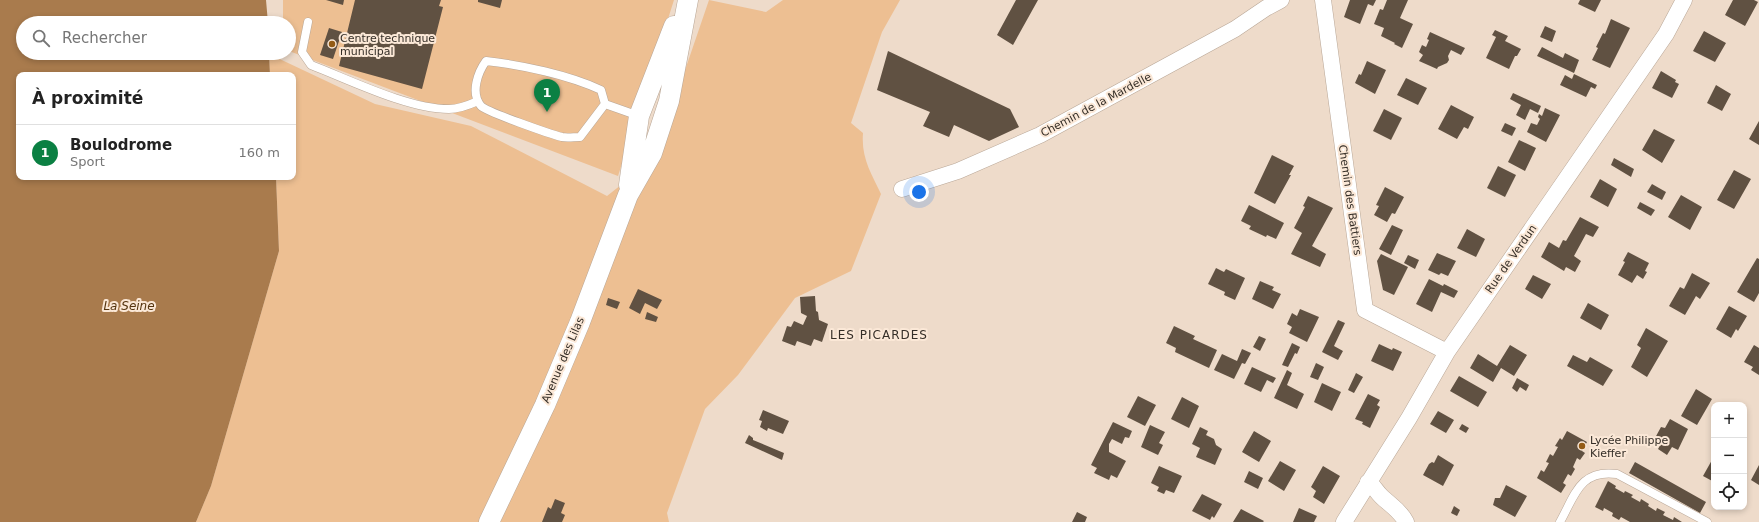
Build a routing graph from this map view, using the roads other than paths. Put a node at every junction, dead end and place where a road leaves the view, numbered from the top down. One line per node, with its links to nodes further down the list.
1 (684, 0): 9 (street, Avenue des Lilas)
2 (688, 0): 10 (street, Avenue des Lilas)
3 (1281, 0): 11 (street, Chemin de la Mardelle)
4 (1324, 0): 13 (street, Chemin des Battiers)
5 (1684, 0): 13 (street, Rue de Verdun)
6 (308, 22): 7 (lane)
7 (478, 101): 8 (lane); 8 (lane)
8 (605, 104): 9 (lane)
9 (642, 108): 10 (street); 12 (street, Avenue des Lilas)
10 (665, 113): 12 (street, Avenue des Lilas)
11 (902, 189)
12 (628, 195): 15 (street, Avenue des Lilas)
13 (1447, 352): 14 (street, Rue de Verdun)
14 (1368, 482): 16 (street, Rue de Verdun); 17 (street)
15 (489, 522)
16 (1344, 522)
17 (1406, 522)
18 (1560, 522): 19 (lane)
19 (1707, 522)

